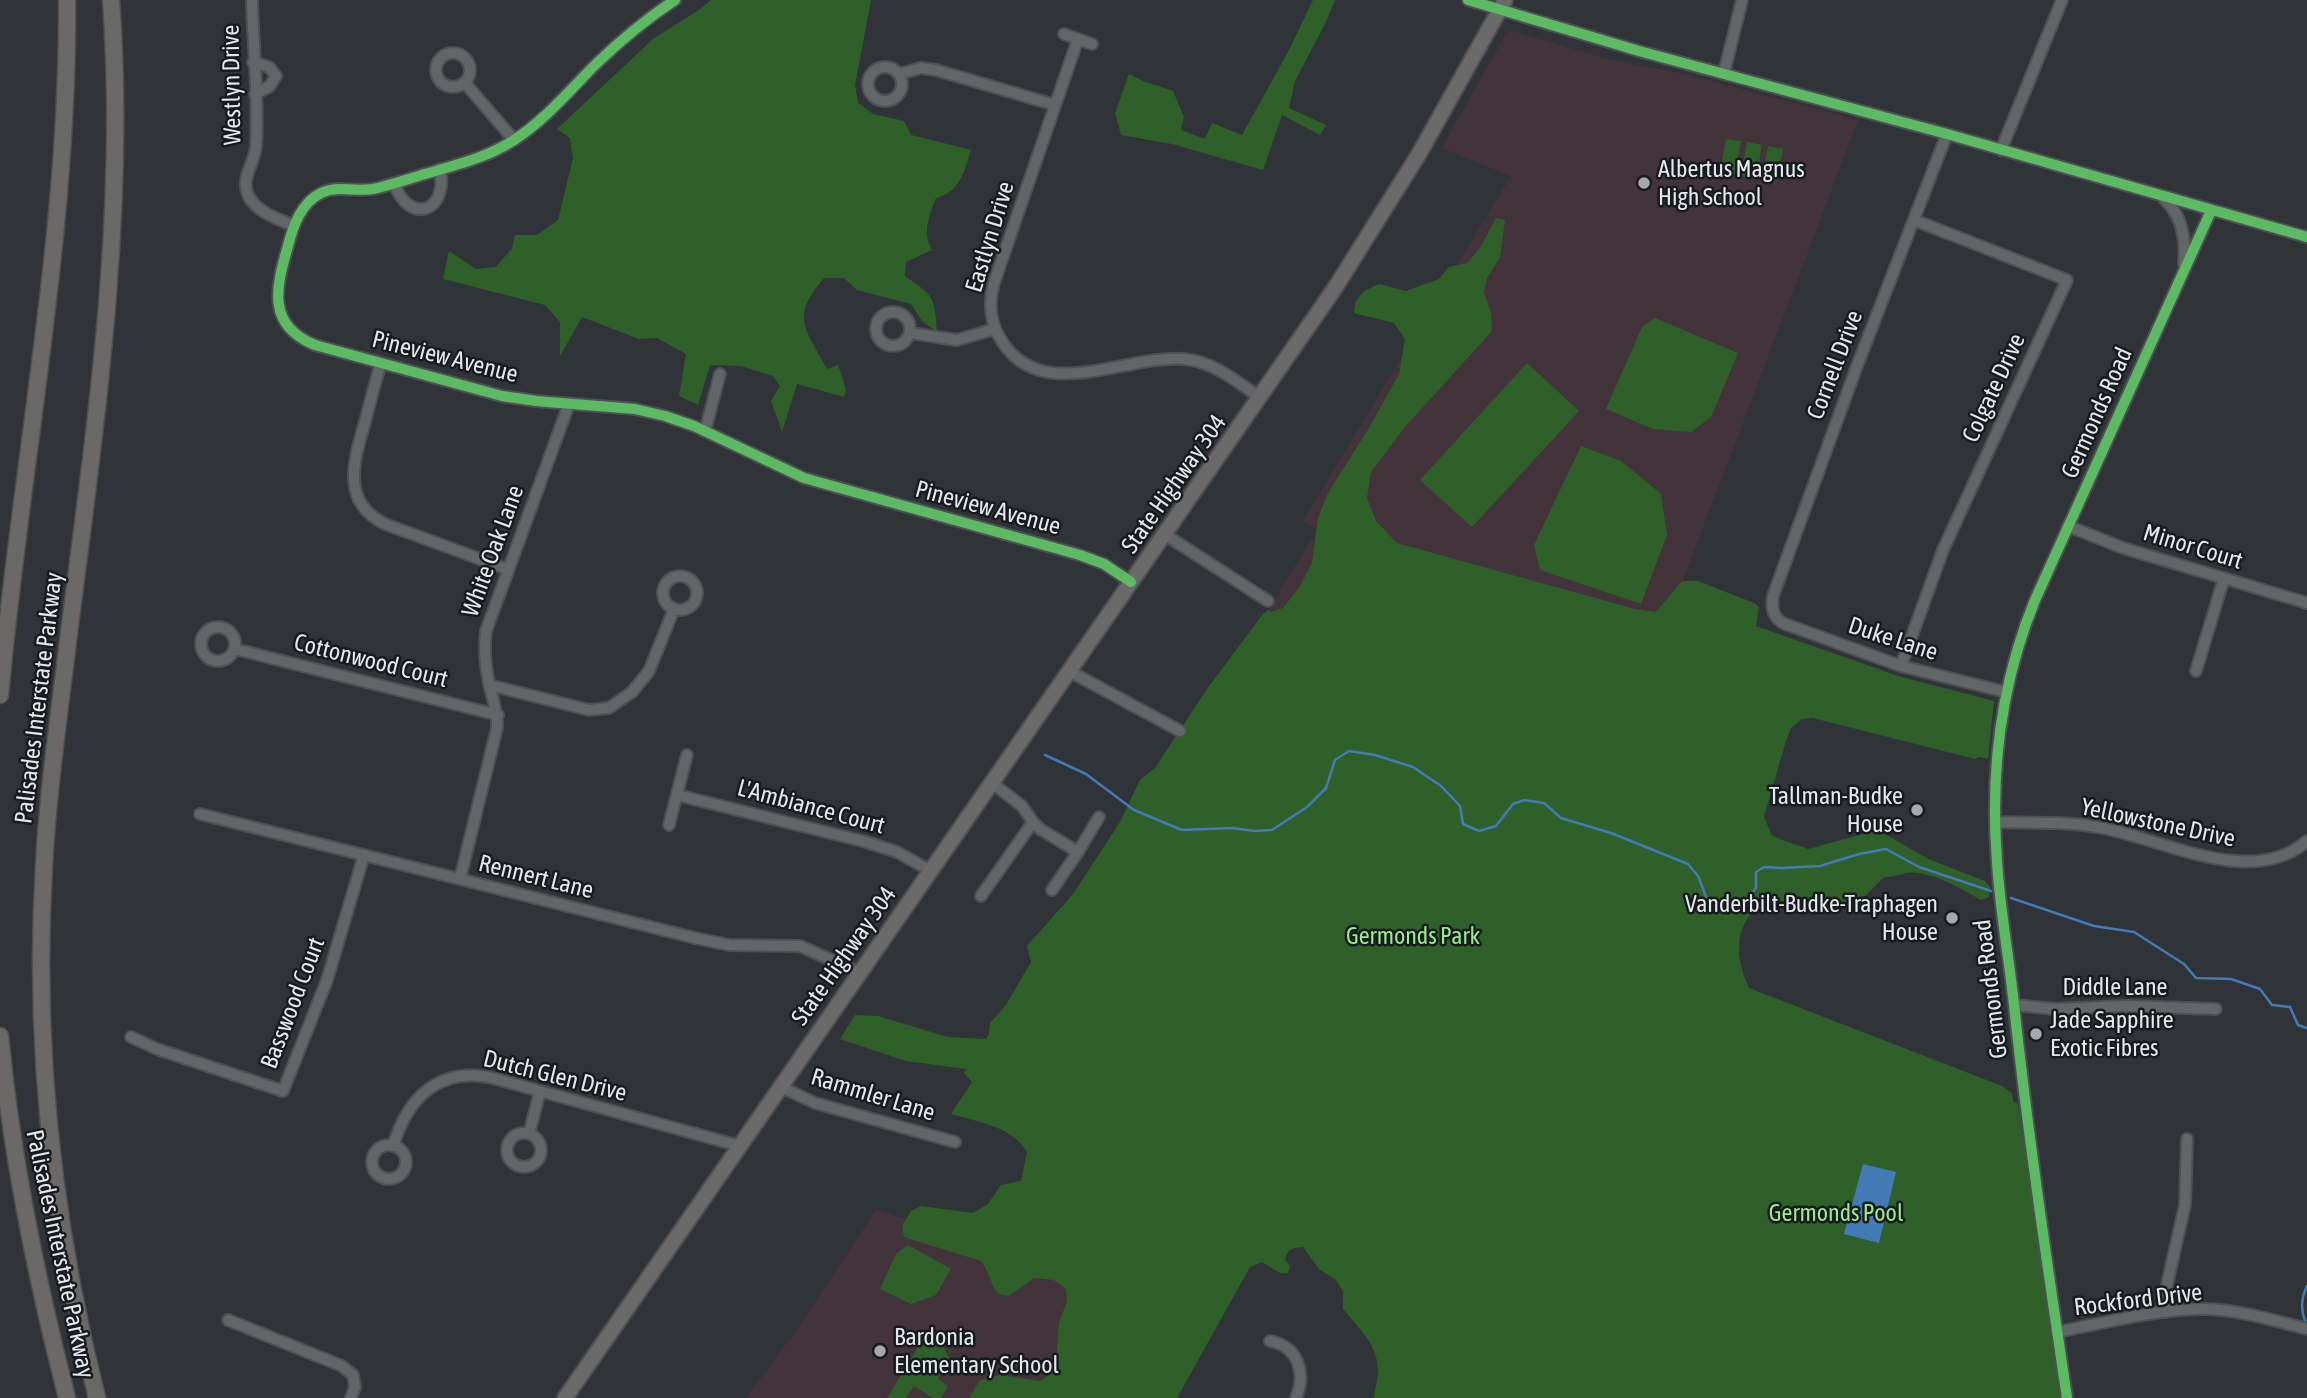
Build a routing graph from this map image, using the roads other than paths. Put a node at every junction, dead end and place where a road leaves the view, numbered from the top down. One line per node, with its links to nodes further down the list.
1 (67, 0): 51 (highway, Palisades Interstate Parkway)
2 (111, 0): 87 (highway, Palisades Interstate Parkway)
3 (251, 0): 12 (street, Westlyn Drive)
4 (675, 0): 19 (street, Pineview Avenue)
5 (1468, 0): 8 (street)
6 (1742, 0): 13 (street)
7 (2062, 0): 20 (street)
8 (1502, 5): 13 (street); 33 (main road, State Highway 304)
9 (1064, 34): 10 (street)
10 (1078, 39): 11 (street); 17 (street, Eastlyn Drive)
11 (1092, 44)
12 (254, 62): 16 (street, Westlyn Drive); 16 (street)
13 (1724, 73): 18 (street)
14 (899, 74): 17 (street)
15 (466, 83): 19 (street)
16 (254, 94): 26 (street, Westlyn Drive)
17 (1055, 105): 29 (street, Eastlyn Drive)
18 (1947, 134): 20 (street); 25 (street, Cornell Drive)
19 (514, 140): 21 (street, Pineview Avenue)
20 (2001, 150): 23 (street)
21 (440, 169): 22 (street, Pineview Avenue); 22 (street)
22 (394, 183): 26 (street, Pineview Avenue)
23 (2158, 195): 24 (street); 28 (street, Germonds Road)
24 (2211, 211): 27 (street); 28 (street, Germonds Road)
25 (1914, 220): 44 (street, Cornell Drive); 46 (street, Colgate Drive)
26 (294, 226): 31 (street, Pineview Avenue)
27 (2307, 237)
28 (2183, 275): 36 (street, Germonds Road)
29 (995, 329): 30 (street); 33 (street, Eastlyn Drive)
30 (910, 333)
31 (381, 363): 34 (street, Pineview Avenue); 38 (street)
32 (720, 374): 35 (street)
33 (1259, 397): 37 (main road, State Highway 304)
34 (569, 404): 35 (street, Pineview Avenue); 38 (street, White Oak Lane)
35 (705, 431): 40 (street, Pineview Avenue)
36 (2068, 526): 39 (street, Minor Court); 50 (street, Germonds Road)
37 (1164, 534): 40 (main road, State Highway 304); 41 (street)
38 (507, 569): 49 (street, White Oak Lane)
39 (2224, 578): 42 (street, Minor Court); 48 (street)
40 (1131, 582): 47 (main road, State Highway 304)
41 (1268, 601)
42 (2307, 603)
43 (674, 609): 49 (street)
44 (1773, 613): 46 (street, Duke Lane)
45 (235, 649): 52 (street, Cottonwood Court)
46 (1901, 666): 50 (street, Duke Lane)
47 (1069, 671): 53 (street); 55 (main road, State Highway 304)
48 (2196, 671)
49 (489, 685): 52 (street, White Oak Lane)
50 (2006, 692): 60 (street, Germonds Road)
51 (0, 695)
52 (498, 715): 66 (street, White Oak Lane)
53 (1180, 731)
54 (687, 755): 56 (street)
55 (992, 783): 59 (street); 65 (main road, State Highway 304)
56 (677, 795): 61 (street); 65 (street, L'Ambiance Court)
57 (200, 814): 64 (street, Rennert Lane)
58 (1099, 817): 63 (street)
59 (1033, 822): 63 (street); 68 (street)
60 (1995, 822): 62 (street, Yellowstone Drive); 70 (street, Germonds Road)
61 (669, 825)
62 (2307, 841)
63 (1077, 852): 67 (street)
64 (364, 855): 66 (street, Rennert Lane); 73 (street, Basswood Court)
65 (931, 871): 69 (main road, State Highway 304)
66 (460, 879): 69 (street, Rennert Lane)
67 (1052, 890)
68 (981, 896)
69 (860, 973): 74 (main road, State Highway 304)
70 (2015, 1005): 71 (street, Diddle Lane); 84 (street, Germonds Road)
71 (2216, 1009)
72 (0, 1036): 86 (highway, Palisades Interstate Parkway)
73 (131, 1037)
74 (781, 1087): 78 (street, Rammler Lane); 80 (main road, State Highway 304)
75 (540, 1091): 76 (street); 79 (street, Dutch Glen Drive); 80 (street, Dutch Glen Drive)
76 (529, 1134)
77 (2187, 1139): 81 (street)
78 (954, 1142)
79 (393, 1146)
80 (740, 1146): 89 (main road, State Highway 304)
81 (2165, 1312): 83 (street, Rockford Drive); 84 (street, Rockford Drive)
82 (228, 1320): 88 (street)
83 (2307, 1329)
84 (2057, 1332): 91 (street, Germonds Road)
85 (1270, 1341): 90 (street)
86 (67, 1398)
87 (97, 1398)
88 (351, 1398)
89 (565, 1398)
90 (1296, 1398)
91 (2067, 1398)

